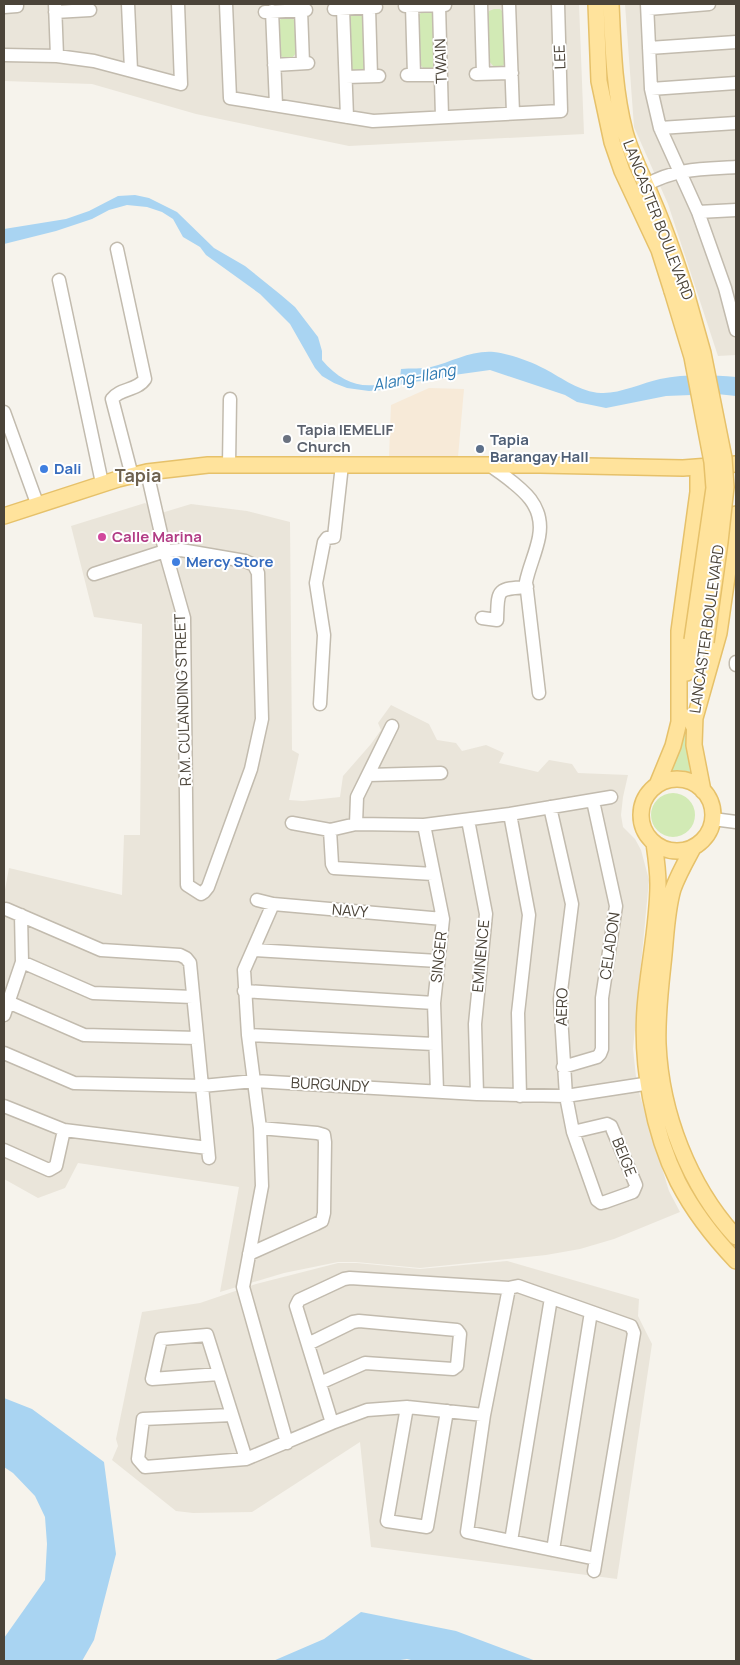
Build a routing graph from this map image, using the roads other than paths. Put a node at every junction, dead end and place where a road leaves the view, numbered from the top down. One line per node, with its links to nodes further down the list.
1 (128, 4): 20 (street)
2 (178, 4): 20 (street)
3 (226, 4): 26 (street)
4 (481, 4): 21 (street)
5 (509, 4): 21 (street)
6 (558, 4): 27 (street, LEE)
7 (596, 4): 40 (main road, LANCASTER BOULEVARD)
8 (611, 4): 34 (main road, LANCASTER BOULEVARD)
9 (689, 4): 10 (street); 12 (street)
10 (709, 4)
11 (443, 5): 22 (street, TWAIN); 22 (street)
12 (647, 6): 16 (street)
13 (55, 8): 14 (street); 18 (street)
14 (84, 8)
15 (736, 42): 16 (street)
16 (649, 48): 25 (street)
17 (4, 55): 18 (street)
18 (57, 56): 20 (street)
19 (274, 65): 19 (street); 26 (street)
20 (131, 70)
21 (512, 73): 27 (street)
22 (441, 75): 29 (street, TWAIN)
23 (346, 77): 23 (street); 28 (street)
24 (736, 83): 25 (street)
25 (651, 89): 31 (street)
26 (276, 105): 28 (street)
27 (513, 114): 29 (street)
28 (347, 117): 29 (street)
29 (442, 117)
30 (736, 123): 31 (street)
31 (660, 128): 33 (street)
32 (736, 167): 33 (street)
33 (679, 171): 34 (street); 36 (street)
34 (646, 185): 40 (main road, LANCASTER BOULEVARD)
35 (736, 210): 36 (street)
36 (698, 212): 39 (street)
37 (117, 249): 50 (street)
38 (59, 280): 51 (street)
39 (731, 288): 41 (street)
40 (679, 290): 61 (main road, LANCASTER BOULEVARD, bridge)
41 (736, 330)
42 (230, 399): 45 (street)
43 (4, 412): 52 (street)
44 (736, 464): 48 (main road)
45 (229, 465): 46 (main road); 49 (main road)
46 (342, 465): 47 (main road); 60 (street)
47 (490, 465): 48 (main road); 57 (street)
48 (698, 467): 61 (main road)
49 (147, 472): 50 (main road); 55 (street, R.M. CULANDING STREET)
50 (132, 476): 51 (main road)
51 (102, 483): 52 (main road)
52 (38, 506): 54 (main road)
53 (736, 514): 61 (main road)
54 (4, 516)
55 (165, 551): 55 (street, R.M. CULANDING STREET); 56 (street)
56 (94, 574)
57 (527, 587): 58 (street); 59 (street)
58 (482, 618)
59 (539, 693)
60 (320, 704)
61 (686, 723): 65 (main road, LANCASTER BOULEVARD); 66 (main road, LANCASTER BOULEVARD)
62 (392, 726): 64 (street)
63 (441, 773): 64 (street)
64 (368, 775): 75 (street)
65 (657, 785): 66 (main road); 78 (main road)
66 (703, 791): 71 (main road)
67 (611, 797): 68 (street)
68 (593, 801): 69 (street); 98 (street, CELADON)
69 (550, 807): 70 (street); 98 (street, AERO)
70 (510, 814): 72 (street); 104 (street)
71 (713, 819): 73 (street); 79 (main road)
72 (468, 820): 76 (street); 103 (street, EMINENCE)
73 (736, 822)
74 (292, 823): 77 (street)
75 (356, 824): 76 (street); 77 (street)
76 (424, 825): 80 (street, SINGER)
77 (330, 830): 80 (street)
78 (654, 843): 79 (main road); 100 (main road)
79 (693, 848): 100 (main road)
80 (433, 874): 85 (street, SINGER)
81 (257, 900): 82 (street, NAVY)
82 (273, 904): 85 (street, NAVY); 86 (street)
83 (6, 909): 84 (street)
84 (21, 915): 88 (street); 90 (street)
85 (442, 919): 87 (street, SINGER)
86 (253, 950): 87 (street); 89 (street)
87 (438, 961): 92 (street, SINGER)
88 (22, 962): 90 (street); 91 (street)
89 (244, 992): 92 (street); 94 (street)
90 (193, 997): 95 (street)
91 (8, 1002): 93 (street); 95 (street)
92 (434, 1003): 96 (street, SINGER)
93 (4, 1015)
94 (248, 1034): 96 (street); 99 (street)
95 (197, 1038): 101 (street)
96 (434, 1044): 102 (street, SINGER)
97 (4, 1053): 101 (street, BURGUNDY)
98 (563, 1067): 105 (street, AERO)
99 (254, 1081): 101 (street, BURGUNDY); 102 (street, BURGUNDY); 107 (street)
100 (655, 1082): 105 (street, BURGUNDY); 112 (main road); 114 (main road)
101 (202, 1086): 108 (street)
102 (437, 1091): 103 (street, BURGUNDY)
103 (477, 1094): 104 (street, BURGUNDY)
104 (520, 1096): 105 (street, BURGUNDY)
105 (566, 1096): 109 (street, AERO)
106 (4, 1106): 108 (street)
107 (260, 1128): 113 (street); 113 (street)
108 (64, 1130): 110 (street)
109 (573, 1132): 111 (street, AERO); 111 (street, BEIGE)
110 (4, 1150)
111 (601, 1203)
112 (736, 1237)
113 (249, 1254): 126 (street)
114 (736, 1261)
115 (509, 1288): 116 (street); 118 (street); 124 (street)
116 (551, 1298): 117 (street); 128 (street)
117 (591, 1312): 129 (street); 129 (street)
118 (308, 1344): 120 (street); 120 (street)
119 (219, 1374): 119 (street); 123 (street)
120 (320, 1383): 125 (street)
121 (407, 1407): 122 (street); 122 (street); 125 (street)
122 (447, 1411): 124 (street)
123 (232, 1415): 127 (street); 127 (street)
124 (484, 1415): 128 (street)
125 (332, 1423): 126 (street)
126 (287, 1443): 127 (street)
127 (246, 1459)
128 (511, 1541): 129 (street)
129 (553, 1550)

